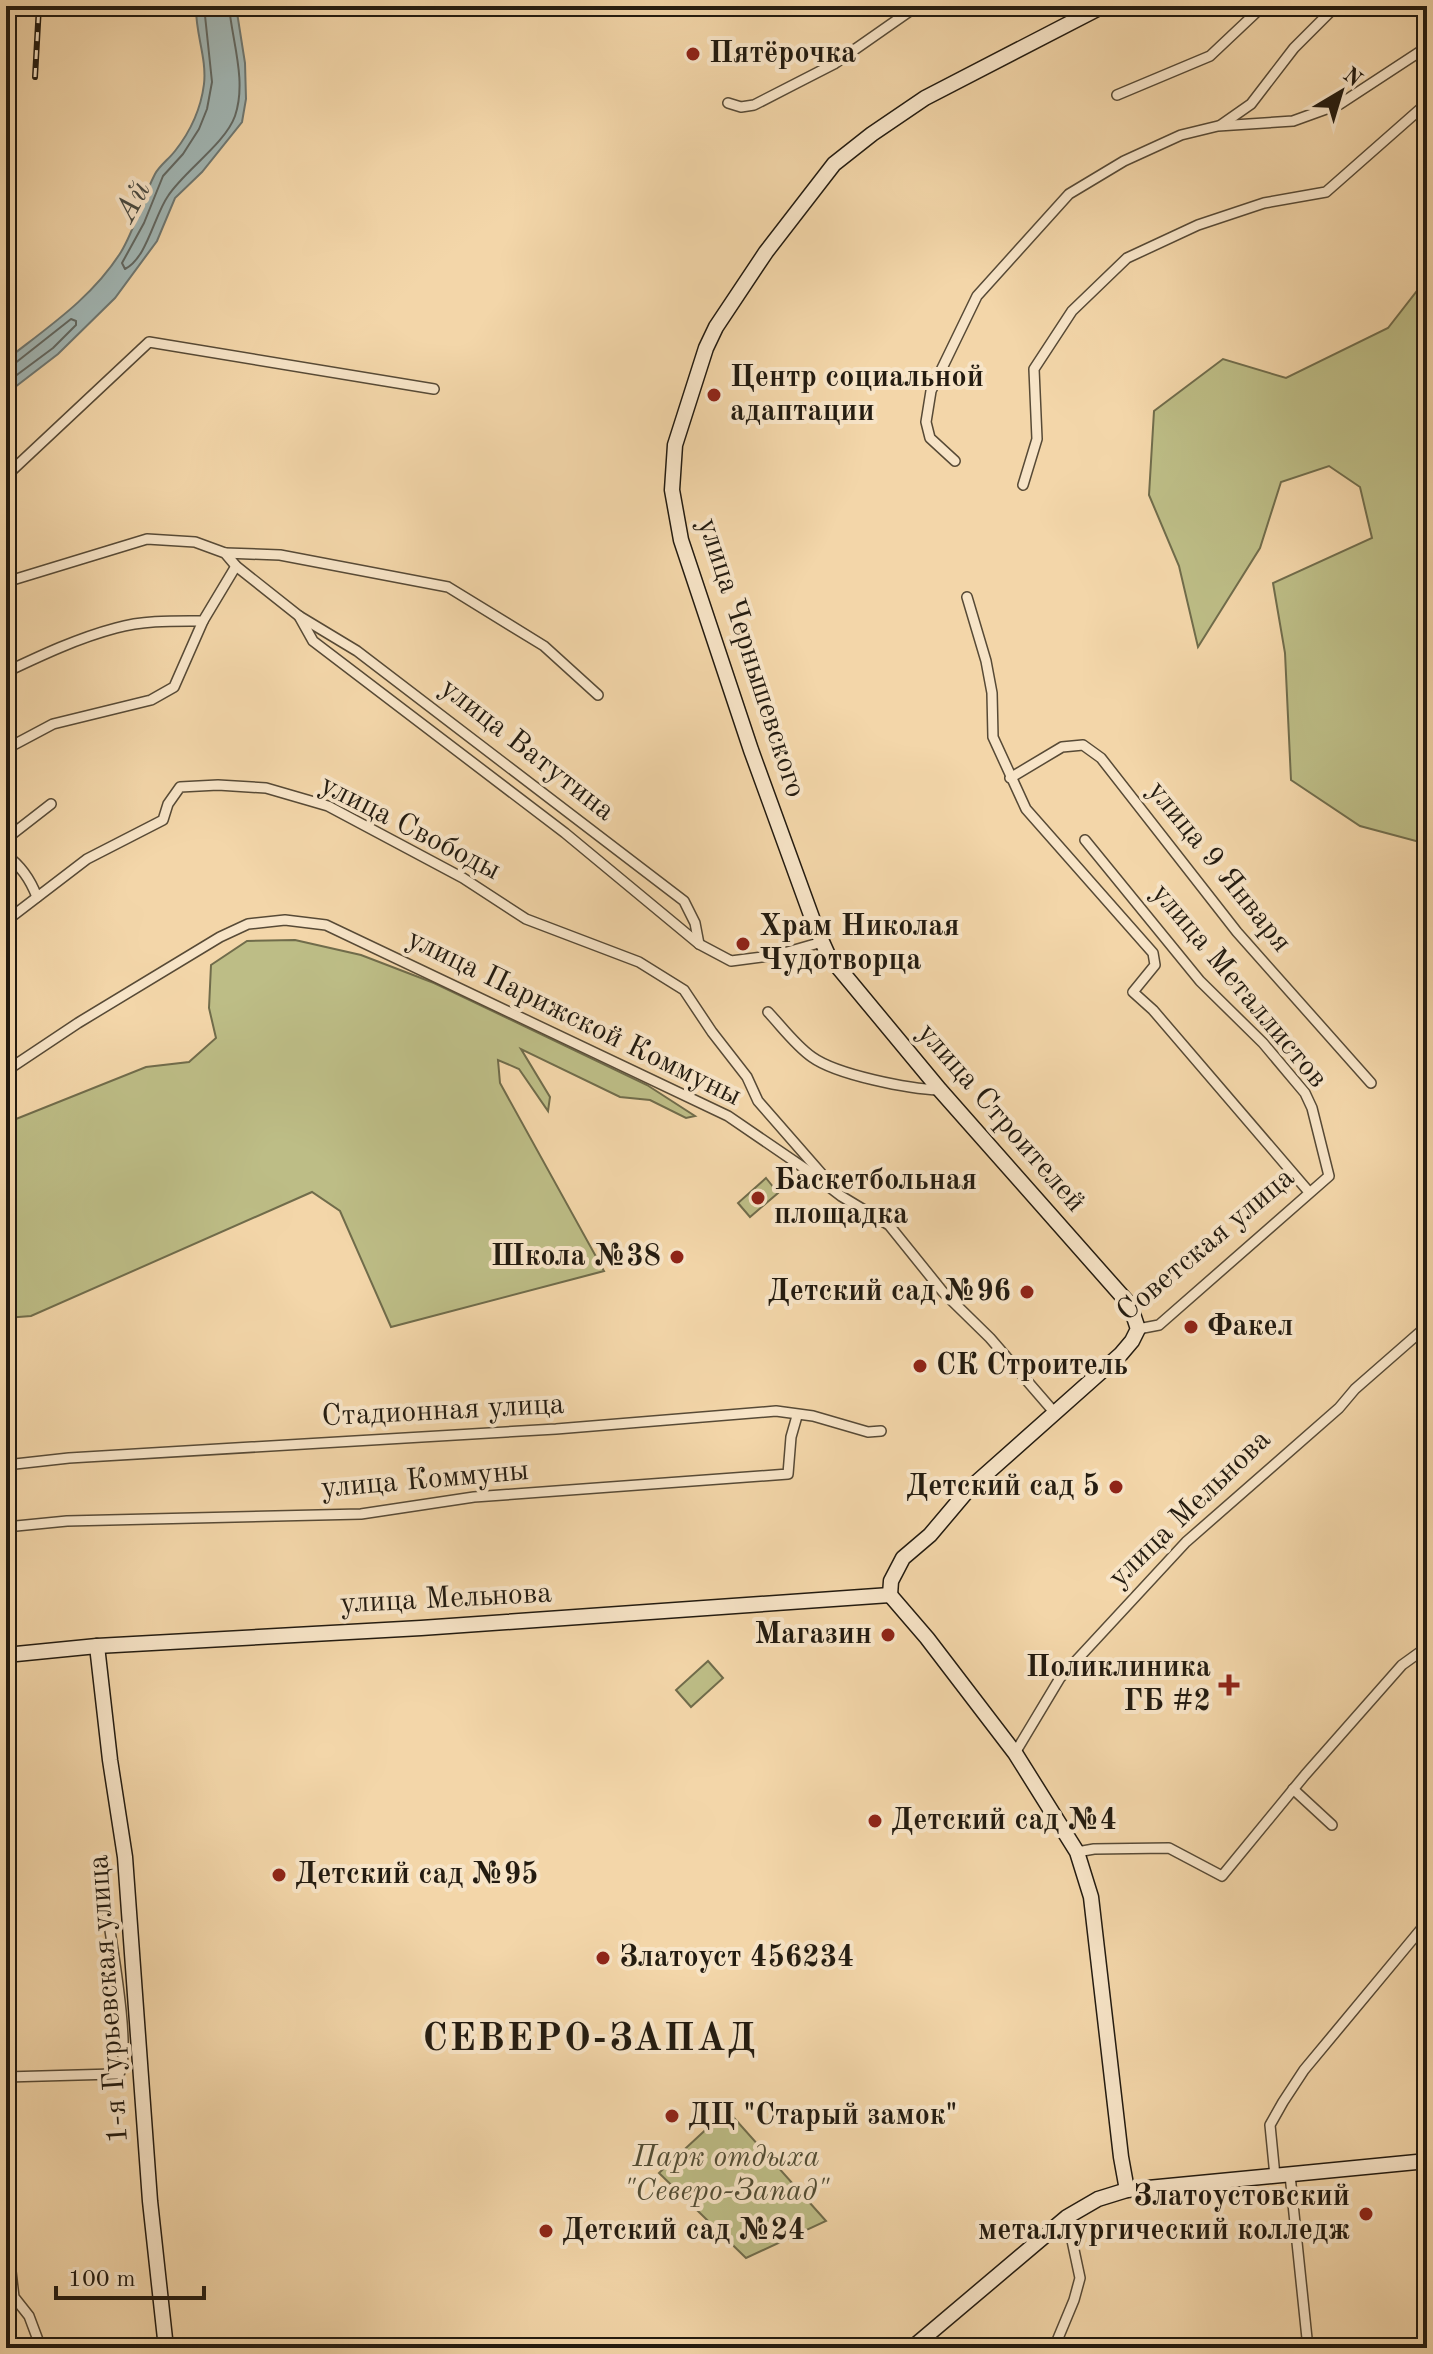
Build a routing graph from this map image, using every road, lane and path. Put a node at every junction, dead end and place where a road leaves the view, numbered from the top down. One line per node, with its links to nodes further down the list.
1 (917, 6): 7 (street)
2 (1103, 6): 30 (main road, улица Чернышевского)
3 (1263, 6): 6 (street)
4 (1336, 6): 9 (street)
5 (1427, 47): 9 (street)
6 (1117, 95)
7 (728, 103)
8 (1427, 103): 13 (street)
9 (1218, 126): 11 (street)
10 (434, 389): 12 (street)
11 (955, 461)
12 (6, 476)
13 (1023, 485)
14 (225, 553): 15 (street, улица Ватутина); 16 (street); 21 (street)
15 (236, 566): 18 (street, улица Ватутина); 19 (street)
16 (6, 582)
17 (967, 597): 23 (street, улица Металлистов)
18 (299, 616): 31 (street, улица Ватутина); 31 (street, улица Ватутина)
19 (203, 621): 20 (street); 22 (street)
20 (6, 672)
21 (598, 695)
22 (6, 749)
23 (1010, 778): 34 (street, улица 9 Января); 37 (street, улица Металлистов)
24 (51, 804): 25 (street)
25 (6, 839)
26 (1085, 840): 36 (street, улица Металлистов)
27 (6, 855): 28 (street)
28 (37, 897): 29 (street, улица Свободы); 38 (street, улица Свободы)
29 (6, 921)
30 (822, 942): 31 (street, улица Ватутина); 35 (main road, улица Строителей)
31 (699, 944)
32 (768, 1012): 35 (street)
33 (6, 1071): 38 (street, улица Парижской Коммуны)
34 (1371, 1083)
35 (940, 1090): 40 (main road, улица Строителей)
36 (1329, 1176): 37 (street, Советская улица)
37 (1309, 1192): 40 (street, Советская улица)
38 (841, 1196): 41 (street, улица Парижской Коммуны)
39 (1427, 1326): 50 (street, улица Мельнова)
40 (1138, 1329): 41 (main road, Советская улица)
41 (1054, 1412): 46 (main road, Советская улица)
42 (797, 1416): 43 (street, Стадионная улица); 44 (street, Стадионная улица); 45 (street, улица Коммуны)
43 (881, 1431)
44 (6, 1465)
45 (6, 1527)
46 (890, 1595): 47 (main road, улица Мельнова); 50 (main road)
47 (97, 1646): 49 (main road, улица Мельнова); 63 (main road, 1-я Гурьевская улица)
48 (1427, 1647): 51 (street)
49 (6, 1655)
50 (1015, 1753): 53 (main road)
51 (1293, 1789): 52 (street); 53 (street)
52 (1332, 1825)
53 (1077, 1852): 59 (main road)
54 (107, 1893): 56 (street)
55 (1427, 1922): 58 (street)
56 (6, 2077)
57 (1427, 2161): 58 (main road)
58 (1282, 2176): 59 (main road); 66 (street)
59 (1127, 2190): 60 (main road)
60 (1067, 2217): 64 (main road); 65 (street)
61 (6, 2229): 62 (street)
62 (41, 2348)
63 (166, 2348)
64 (912, 2348)
65 (1054, 2348)
66 (1308, 2348)

